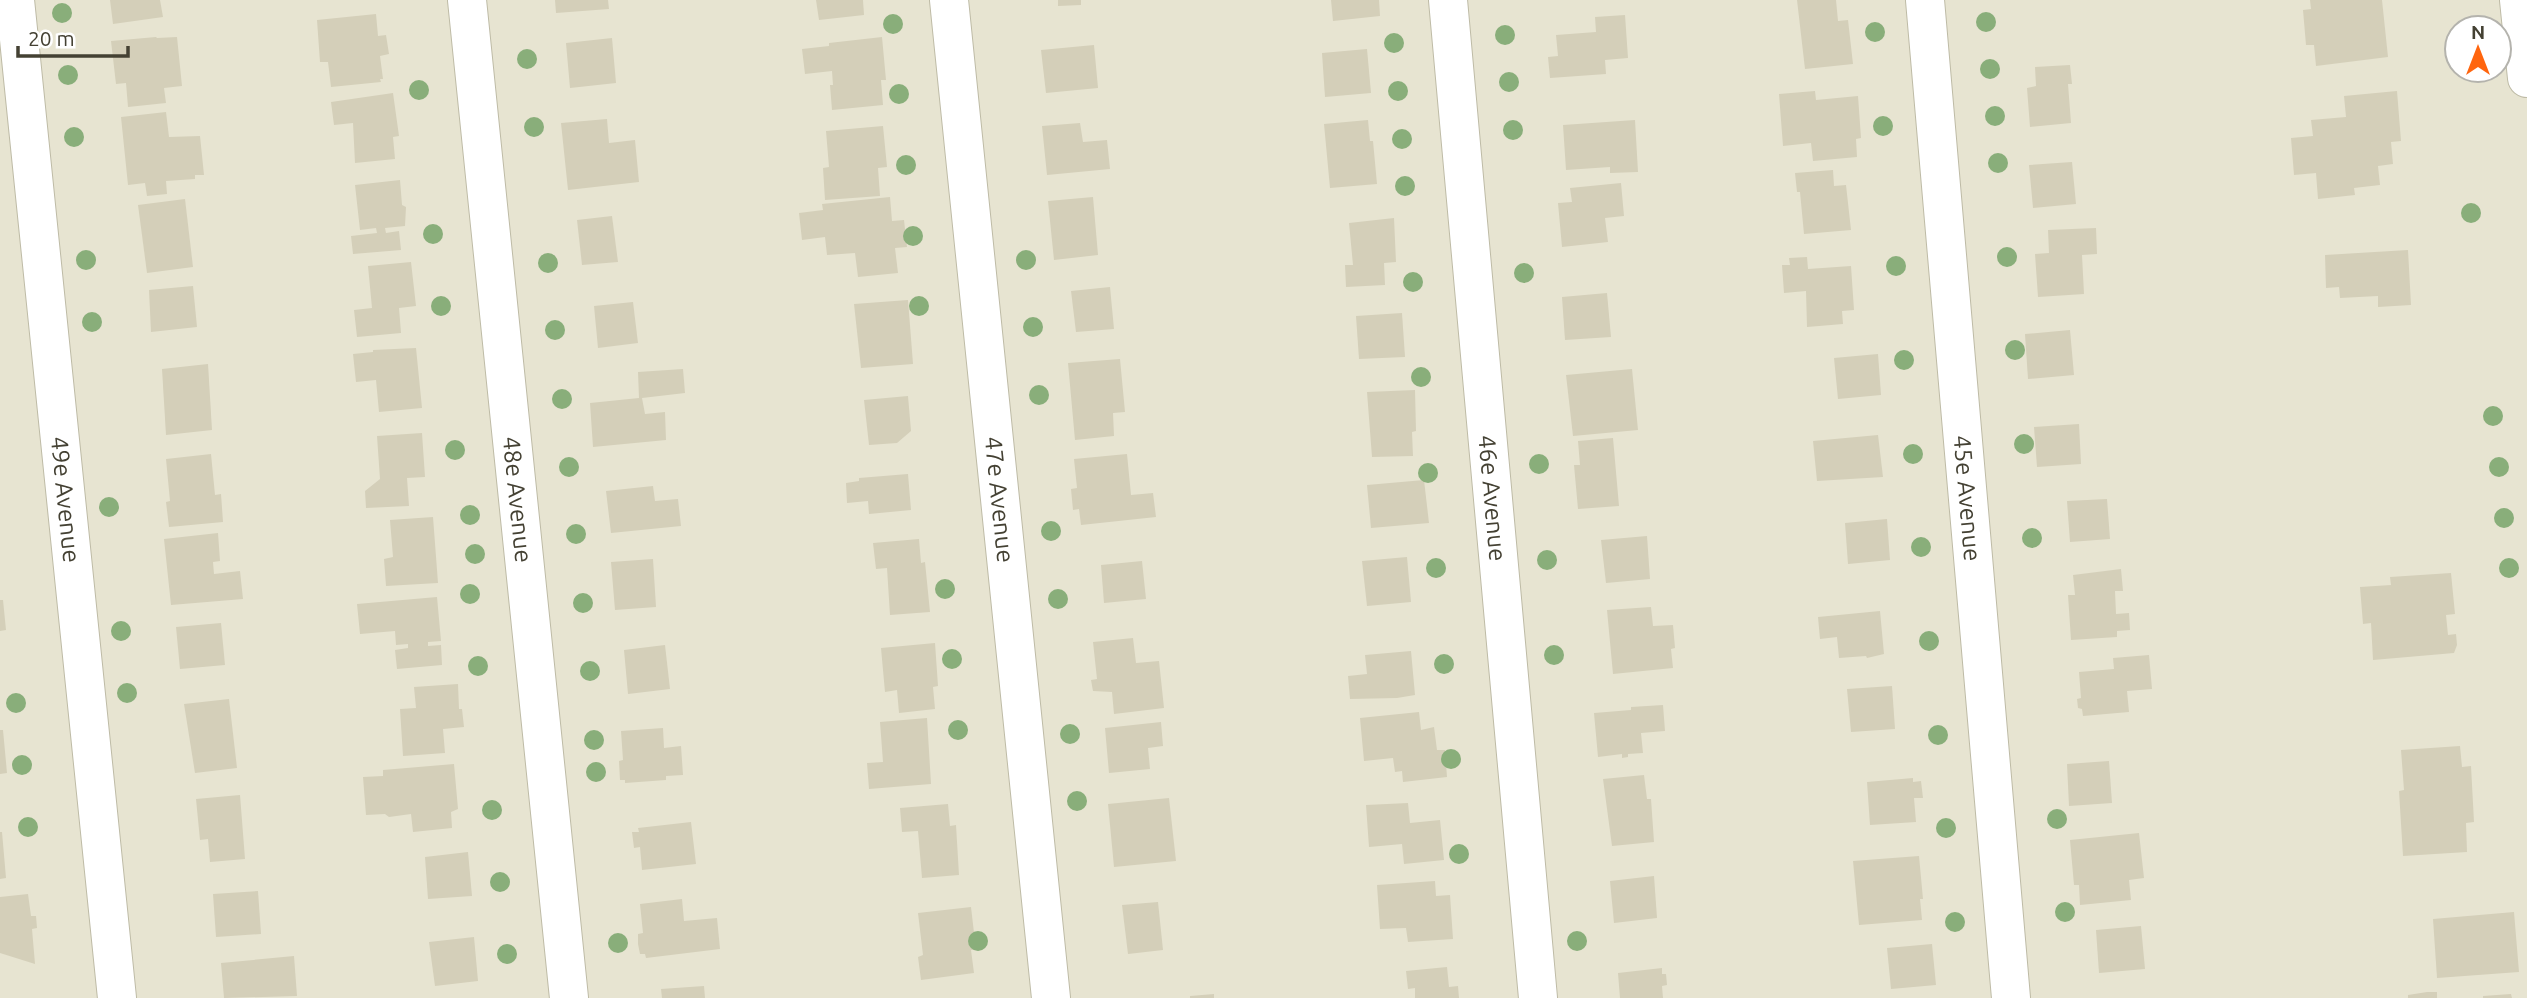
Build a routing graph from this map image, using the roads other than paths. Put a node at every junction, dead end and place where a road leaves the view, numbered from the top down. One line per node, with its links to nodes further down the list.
1 (15, 0): 8 (street, 49e Avenue)
2 (467, 0): 9 (street, 48e Avenue)
3 (949, 0): 10 (street, 47e Avenue)
4 (1448, 0): 11 (street, 46e Avenue)
5 (1924, 0): 12 (street, 45e Avenue)
6 (2519, 0): 7 (street)
7 (2527, 78)
8 (117, 998)
9 (569, 998)
10 (1051, 998)
11 (1538, 998)
12 (2011, 998)

